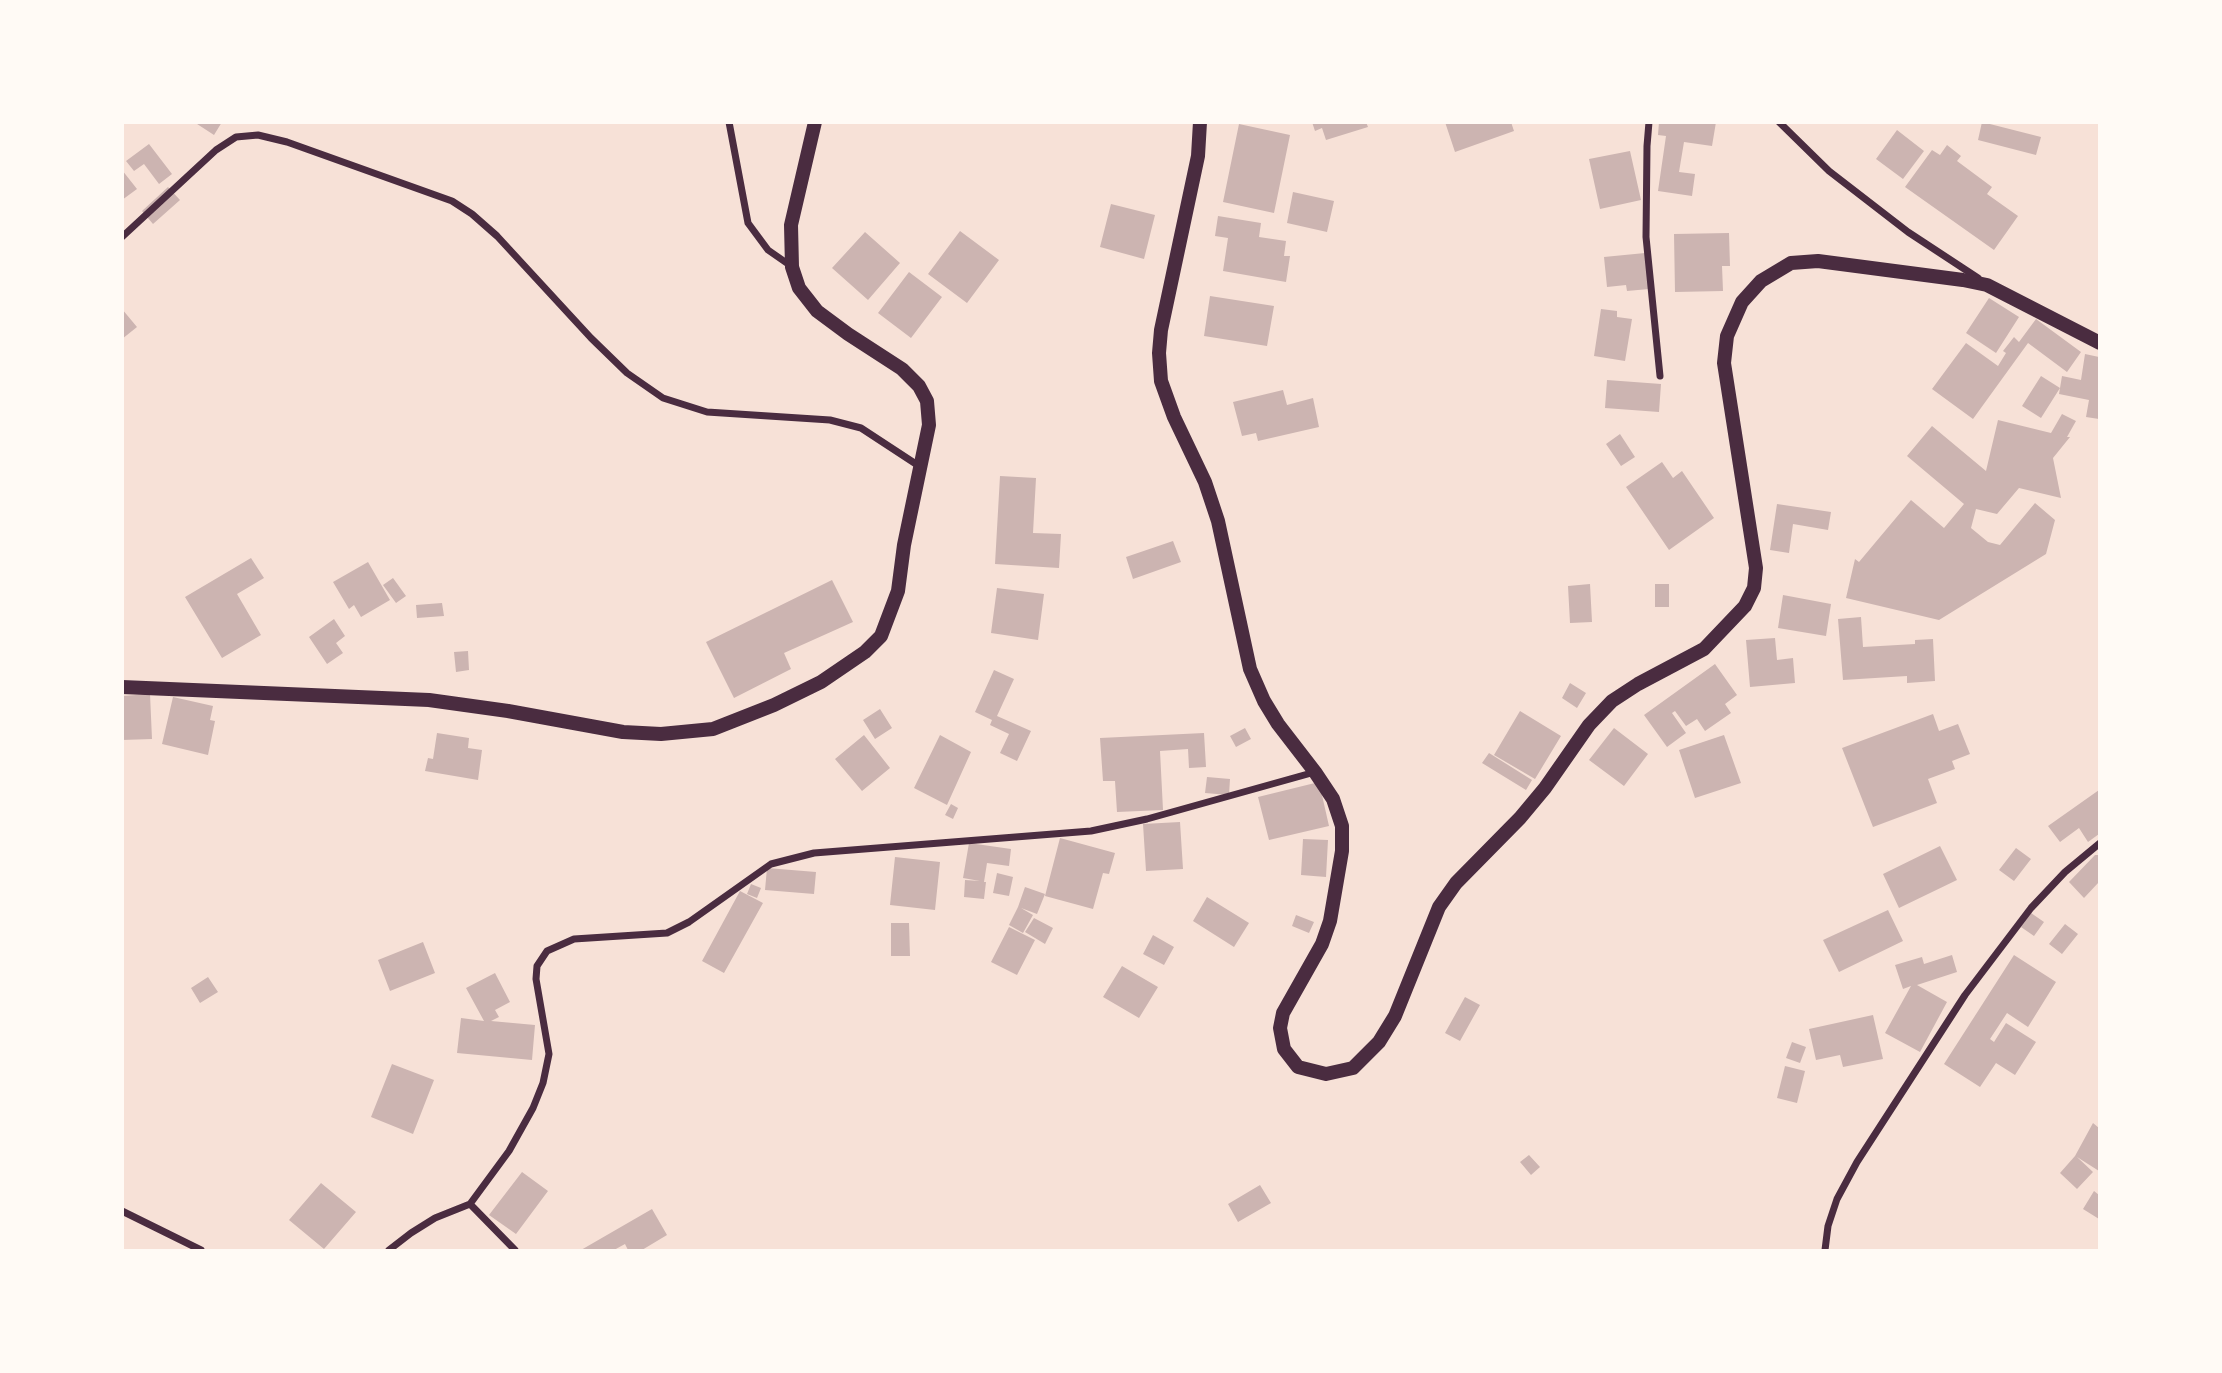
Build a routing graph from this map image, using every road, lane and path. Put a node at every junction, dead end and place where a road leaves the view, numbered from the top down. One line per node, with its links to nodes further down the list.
1 (729, 122): 7 (street)
2 (815, 122): 7 (main road)
3 (1200, 122): 13 (main road)
4 (1649, 122): 10 (street)
5 (1779, 122): 8 (street)
6 (122, 237): 11 (street)
7 (792, 267): 11 (main road)
8 (1987, 285): 9 (main road); 13 (main road)
9 (2099, 343)
10 (1660, 376)
11 (919, 466): 12 (main road)
12 (122, 687)
13 (1315, 772): 15 (street)
14 (2099, 843): 20 (street)
15 (470, 1204): 18 (street); 19 (street)
16 (122, 1212): 17 (street)
17 (201, 1251)
18 (389, 1251)
19 (516, 1251)
20 (1825, 1251)

